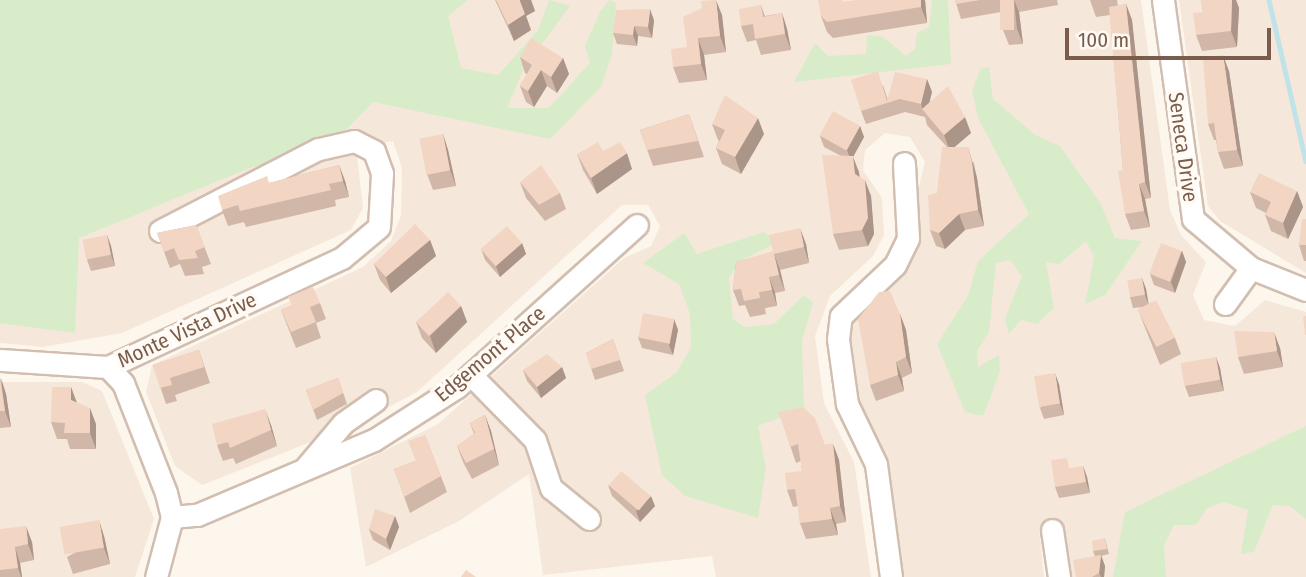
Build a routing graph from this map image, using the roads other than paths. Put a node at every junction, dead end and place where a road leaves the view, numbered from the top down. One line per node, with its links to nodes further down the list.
1 (1163, 0): 5 (street, Seneca Drive)
2 (904, 163): 17 (street)
3 (637, 225): 10 (street, Edgemont Place)
4 (160, 231): 9 (street, Monte Vista Drive)
5 (1251, 268): 6 (street, Seneca Drive); 7 (street)
6 (1306, 290)
7 (1225, 304)
8 (0, 360): 9 (street)
9 (108, 367): 13 (street, Monte Vista Drive)
10 (471, 375): 12 (street, Edgemont Place); 14 (street)
11 (376, 400): 12 (street)
12 (305, 468): 13 (street, Edgemont Place)
13 (172, 517): 16 (street)
14 (589, 519)
15 (1052, 530): 18 (street)
16 (156, 577)
17 (891, 577)
18 (1059, 577)

